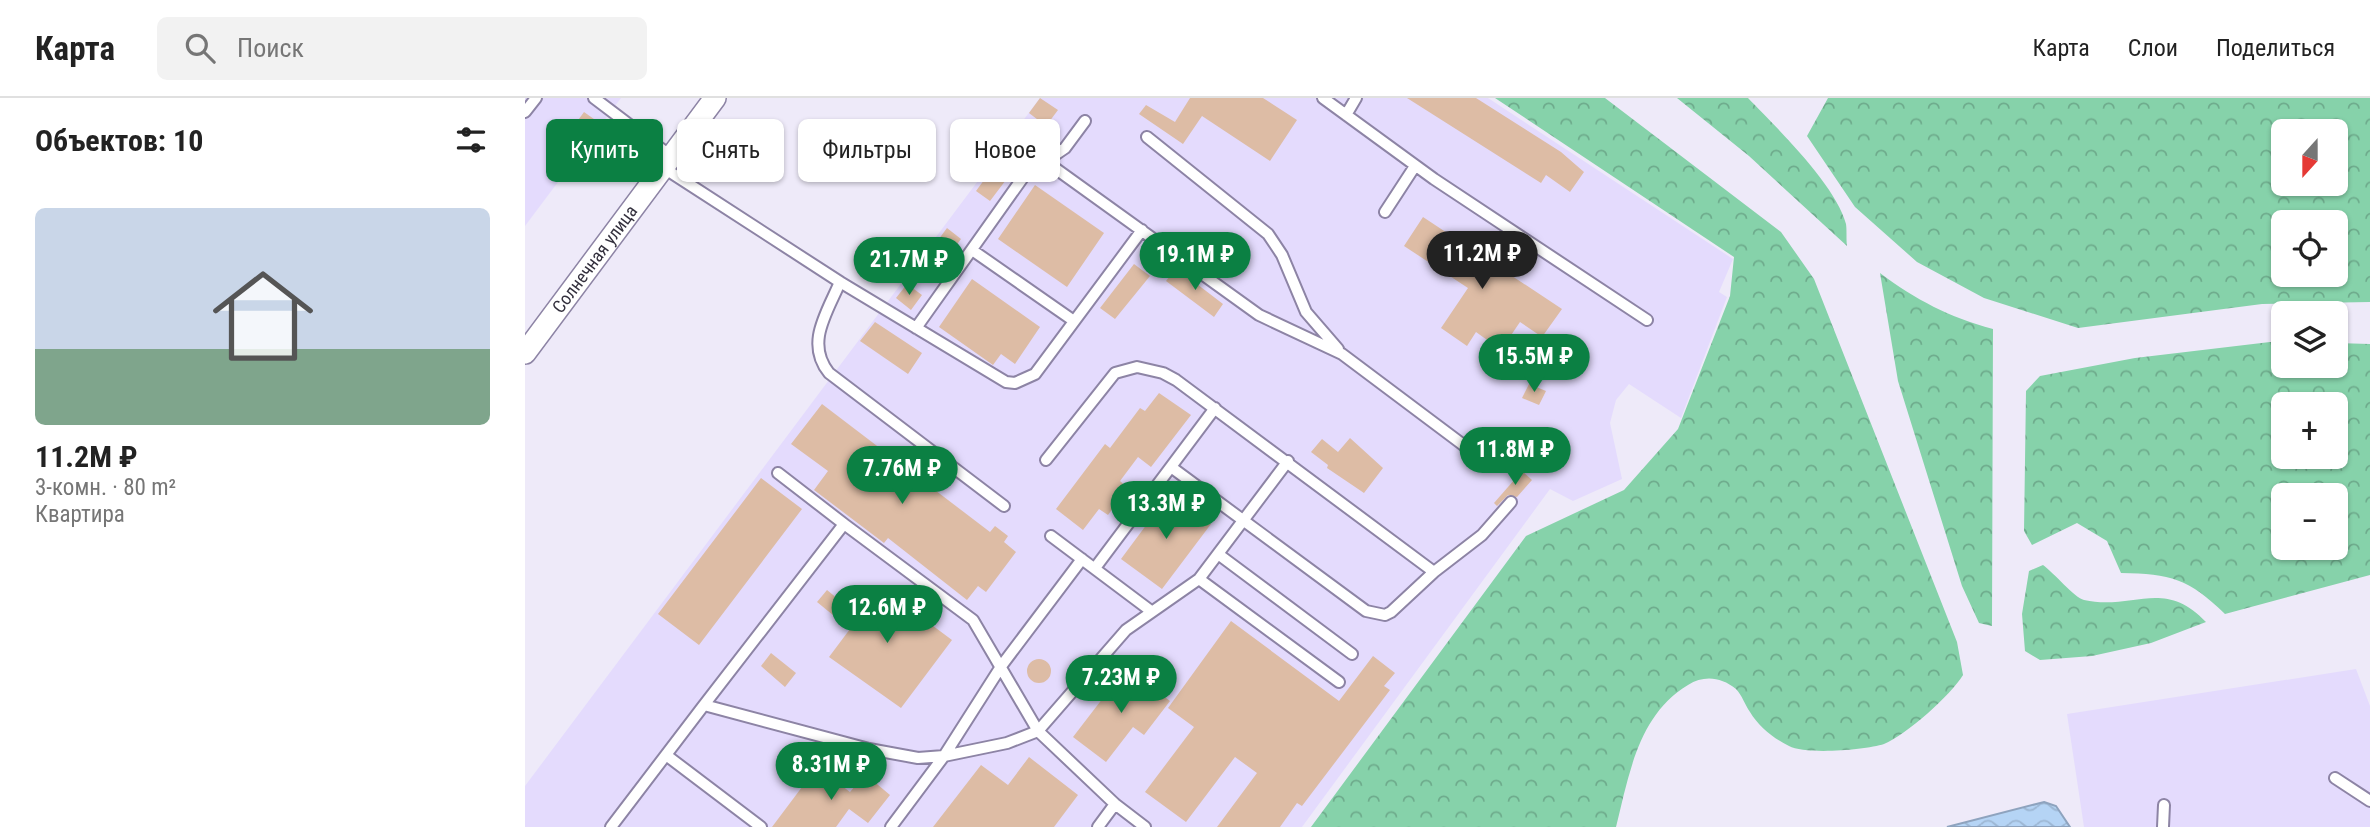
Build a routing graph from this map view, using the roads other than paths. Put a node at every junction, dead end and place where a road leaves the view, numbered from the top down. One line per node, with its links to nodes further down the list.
1 (536, 98): 6 (lane)
2 (594, 98): 11 (lane)
3 (715, 98): 11 (street, Солнечная улица)
4 (1324, 98): 7 (lane)
5 (1356, 98): 7 (lane)
6 (525, 112)
7 (1346, 115): 12 (lane)
8 (1085, 121): 10 (lane)
9 (1147, 137): 23 (lane)
10 (1060, 151)
11 (668, 162): 18 (lane); 22 (street, Солнечная улица)
12 (1415, 166): 15 (lane); 19 (lane)
13 (1060, 172): 16 (lane)
14 (1020, 182): 17 (lane)
15 (1385, 212)
16 (1142, 230): 20 (lane); 23 (lane)
17 (972, 250): 20 (lane); 21 (lane)
18 (840, 282): 21 (lane); 31 (lane)
19 (1647, 320)
20 (1074, 321): 21 (lane)
21 (916, 328)
22 (525, 353)
23 (1342, 354): 25 (lane)
24 (1215, 408): 26 (lane); 27 (lane); 28 (lane)
25 (1474, 453)
26 (1047, 460)
27 (1288, 461): 32 (lane); 38 (lane)
28 (1171, 467): 32 (lane); 37 (lane)
29 (778, 473): 33 (lane)
30 (1511, 502): 38 (lane)
31 (1004, 506)
32 (1244, 521): 35 (lane); 38 (lane)
33 (844, 524): 42 (lane); 44 (lane)
34 (1051, 536): 36 (lane)
35 (1218, 554): 39 (lane); 41 (lane)
36 (1082, 559): 37 (lane); 42 (lane)
37 (1095, 568): 40 (lane)
38 (1434, 572)
39 (1199, 579): 40 (lane); 43 (lane)
40 (1151, 611): 45 (lane)
41 (1352, 654)
42 (1002, 665): 45 (lane); 47 (lane)
43 (1339, 682)
44 (704, 705): 46 (lane); 47 (lane)
45 (1038, 731): 47 (lane); 50 (lane)
46 (666, 755): 52 (lane); 53 (lane)
47 (944, 756): 54 (lane)
48 (2335, 778): 49 (lane)
49 (2370, 801)
50 (1115, 804): 55 (lane); 56 (lane)
51 (2164, 805): 57 (lane)
52 (618, 825)
53 (761, 827)
54 (891, 827)
55 (1098, 827)
56 (1145, 827)
57 (2163, 827)

